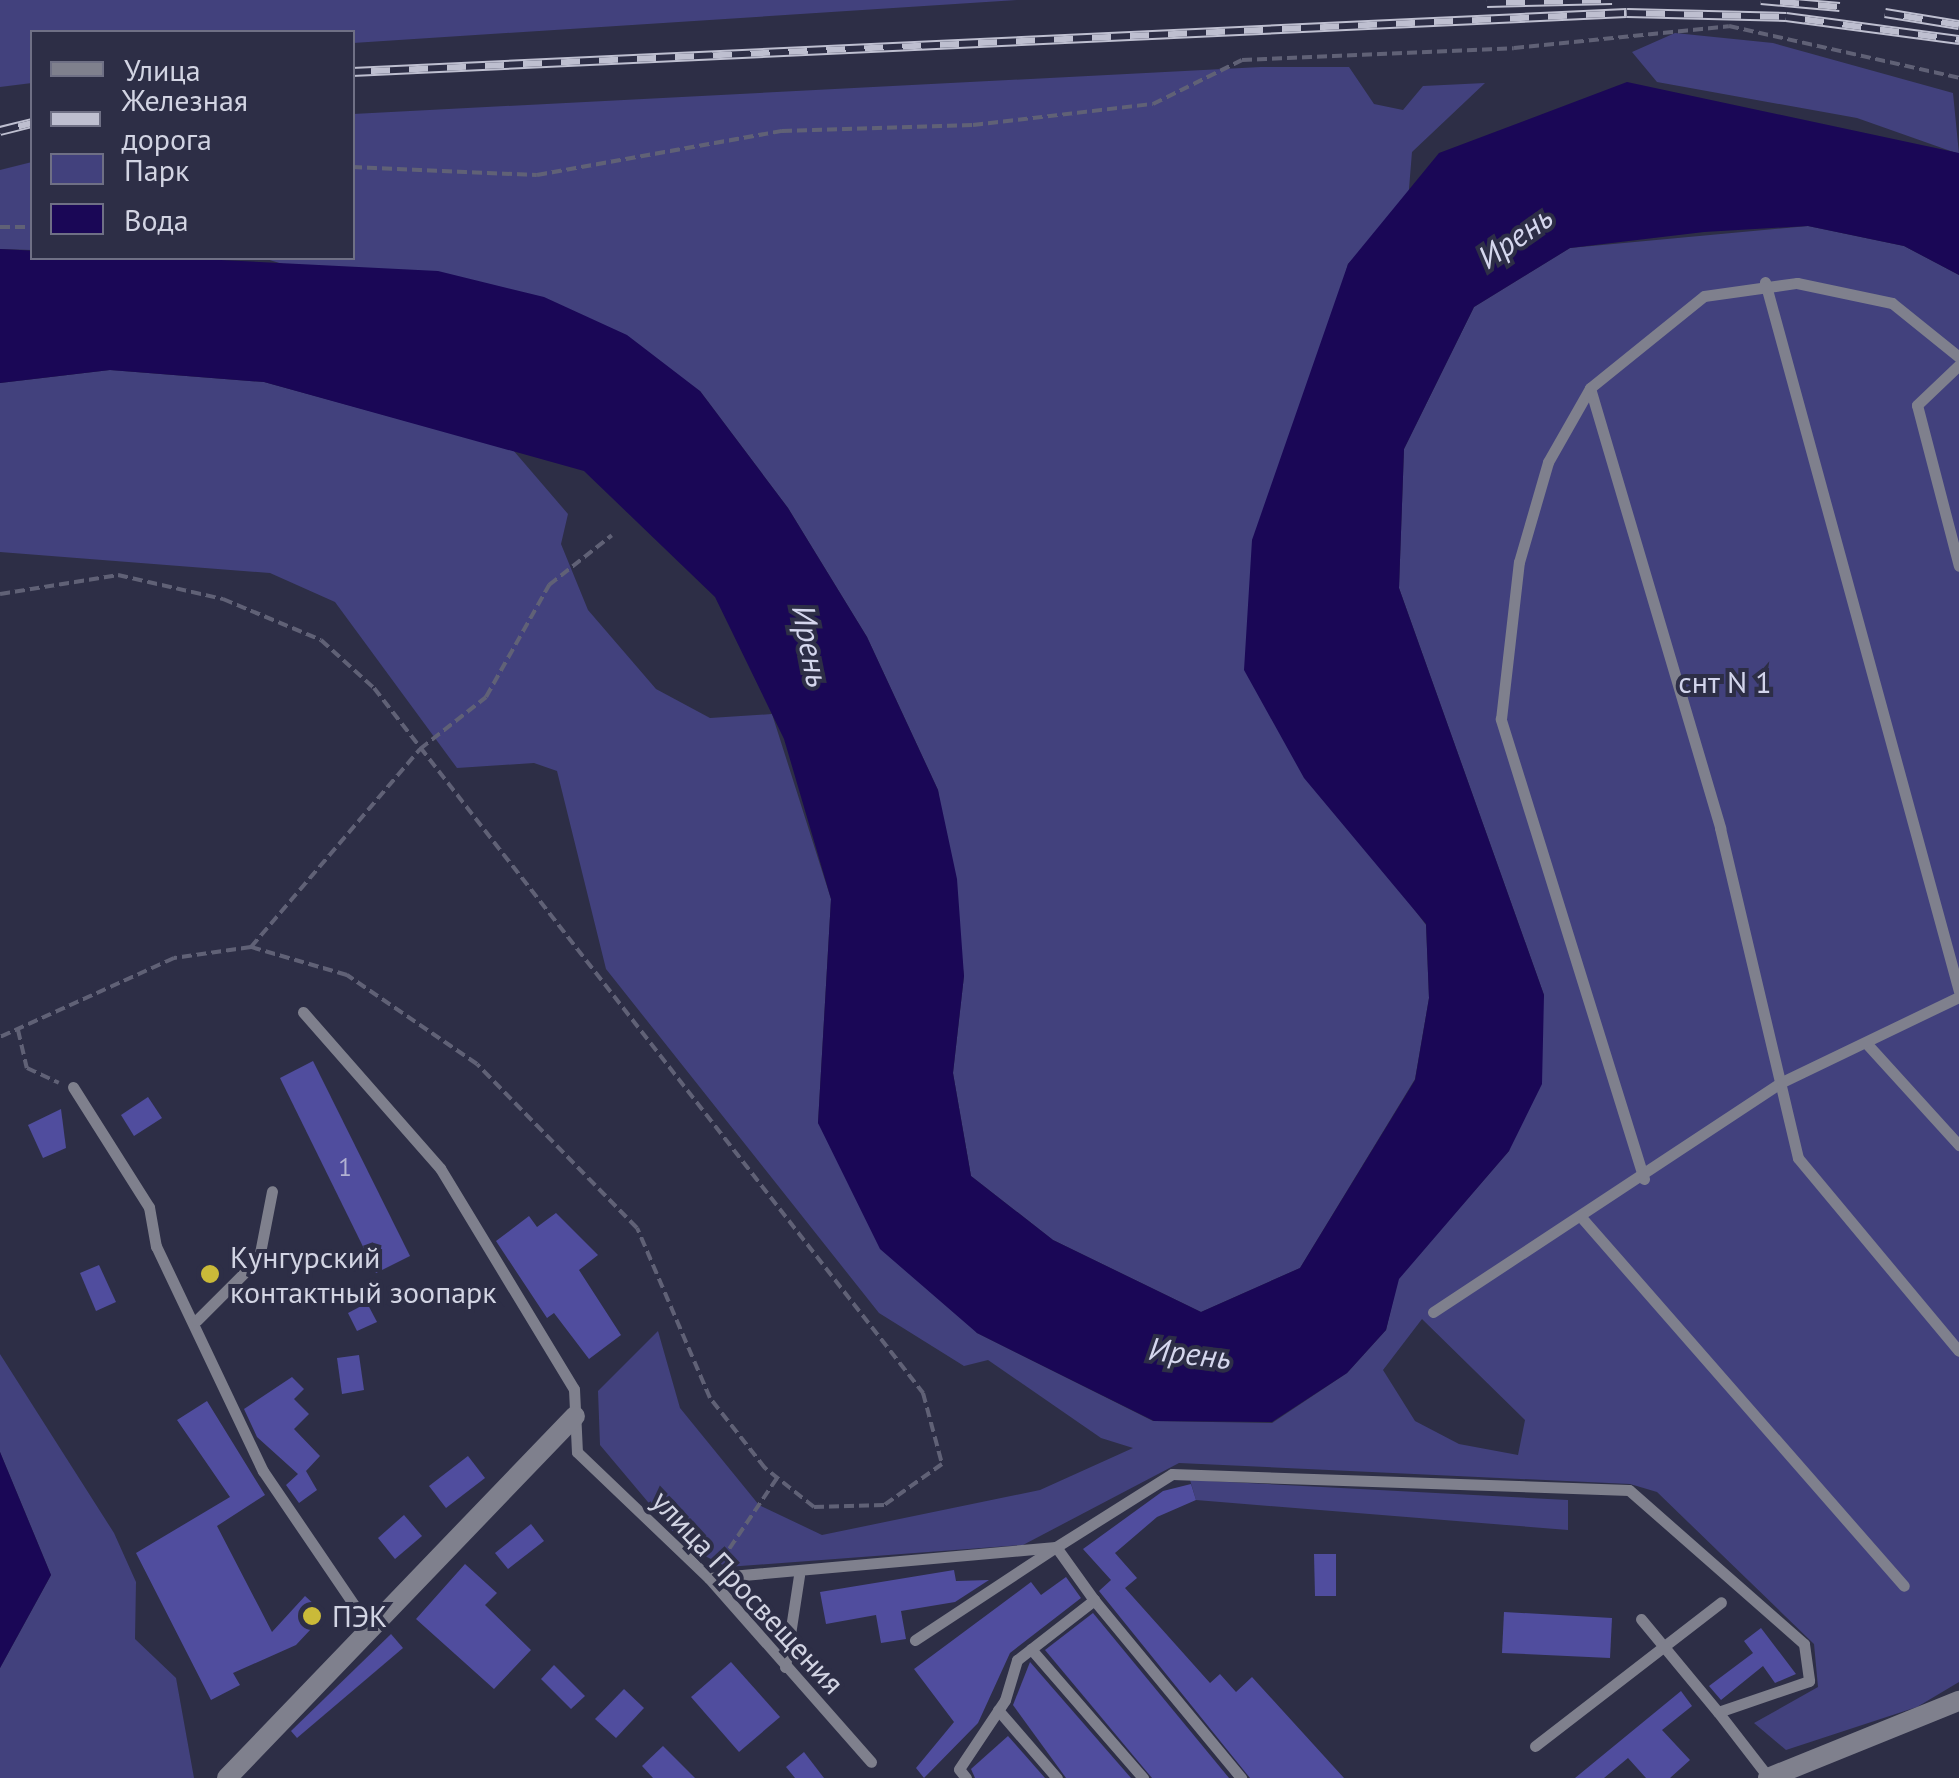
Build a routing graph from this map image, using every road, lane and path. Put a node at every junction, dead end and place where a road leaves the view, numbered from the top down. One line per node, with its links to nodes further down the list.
1 (1959, 78): 2 (path)
2 (355, 166)
3 (0, 227): 4 (path)
4 (30, 227)
5 (1766, 282): 6 (lane); 7 (lane); 13 (lane)
6 (1959, 361): 9 (lane)
7 (1590, 388): 18 (lane); 21 (lane)
8 (612, 535): 11 (path)
9 (1959, 566)
10 (0, 594): 11 (path)
11 (420, 749): 12 (path); 28 (path)
12 (250, 948): 15 (path); 28 (path)
13 (1959, 994): 17 (lane)
14 (304, 1012): 27 (lane, улица Просвещения)
15 (18, 1030): 16 (path); 19 (path)
16 (0, 1037)
17 (1867, 1044): 18 (lane); 20 (lane)
18 (1782, 1082): 21 (lane); 26 (lane)
19 (73, 1086): 25 (lane)
20 (1959, 1145)
21 (1644, 1178): 23 (lane)
22 (272, 1191): 25 (lane)
23 (1581, 1217): 24 (lane); 32 (lane)
24 (1433, 1312)
25 (197, 1320): 36 (lane)
26 (1959, 1351)
27 (575, 1416): 31 (lane, улица Просвещения); 36 (street)
28 (777, 1478): 31 (path)
29 (1056, 1547): 30 (lane); 33 (lane); 37 (lane); 43 (lane)
30 (800, 1575): 31 (lane); 40 (lane)
31 (709, 1578): 40 (lane, улица Просвещения)
32 (1904, 1586)
33 (1094, 1600): 39 (lane); 50 (lane)
34 (1721, 1602): 38 (lane)
35 (1641, 1619): 38 (lane)
36 (367, 1624): 46 (street)
37 (915, 1640)
38 (1665, 1648): 43 (lane); 44 (lane)
39 (1031, 1649): 41 (lane); 49 (lane)
40 (785, 1667): 45 (lane, улица Просвещения)
41 (998, 1710): 47 (lane); 48 (lane)
42 (1956, 1710): 51 (street)
43 (1718, 1712): 51 (lane)
44 (1535, 1746)
45 (871, 1762)
46 (227, 1778)
47 (966, 1778)
48 (1057, 1778)
49 (1143, 1778)
50 (1241, 1778)
51 (1769, 1778)

